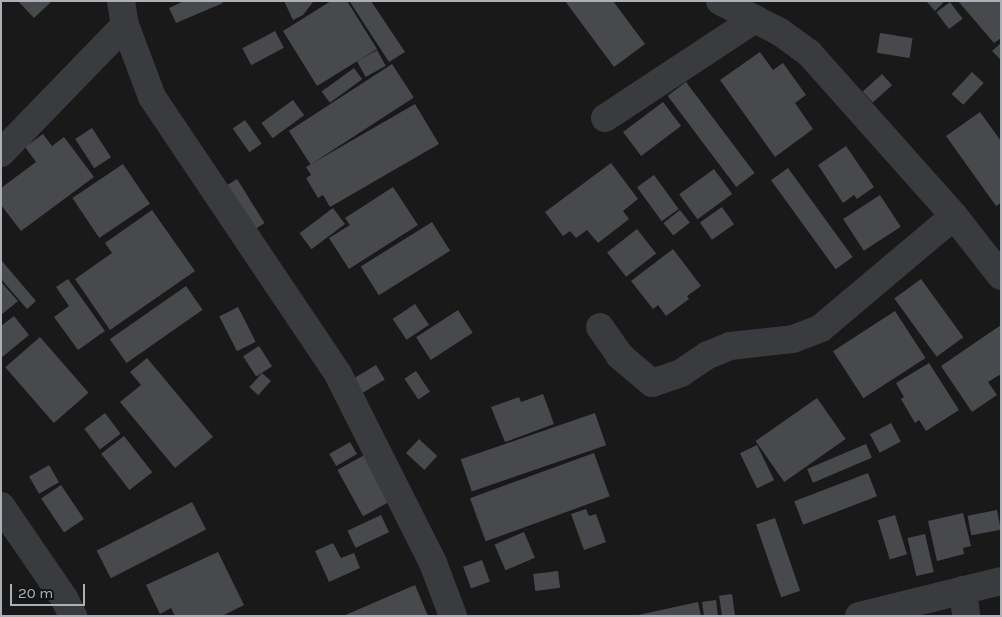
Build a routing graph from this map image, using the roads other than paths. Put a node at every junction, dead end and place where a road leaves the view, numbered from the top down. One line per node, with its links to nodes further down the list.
1 (720, 1): 3 (street)
2 (123, 13): 5 (street); 13 (street)
3 (755, 19): 4 (street); 6 (street)
4 (605, 118)
5 (1, 153)
6 (954, 216): 7 (street); 8 (street)
7 (1001, 276)
8 (600, 327)
9 (3, 512): 12 (street)
10 (1001, 581): 11 (street)
11 (965, 603): 14 (street)
12 (73, 616)
13 (453, 616)
14 (859, 616)

